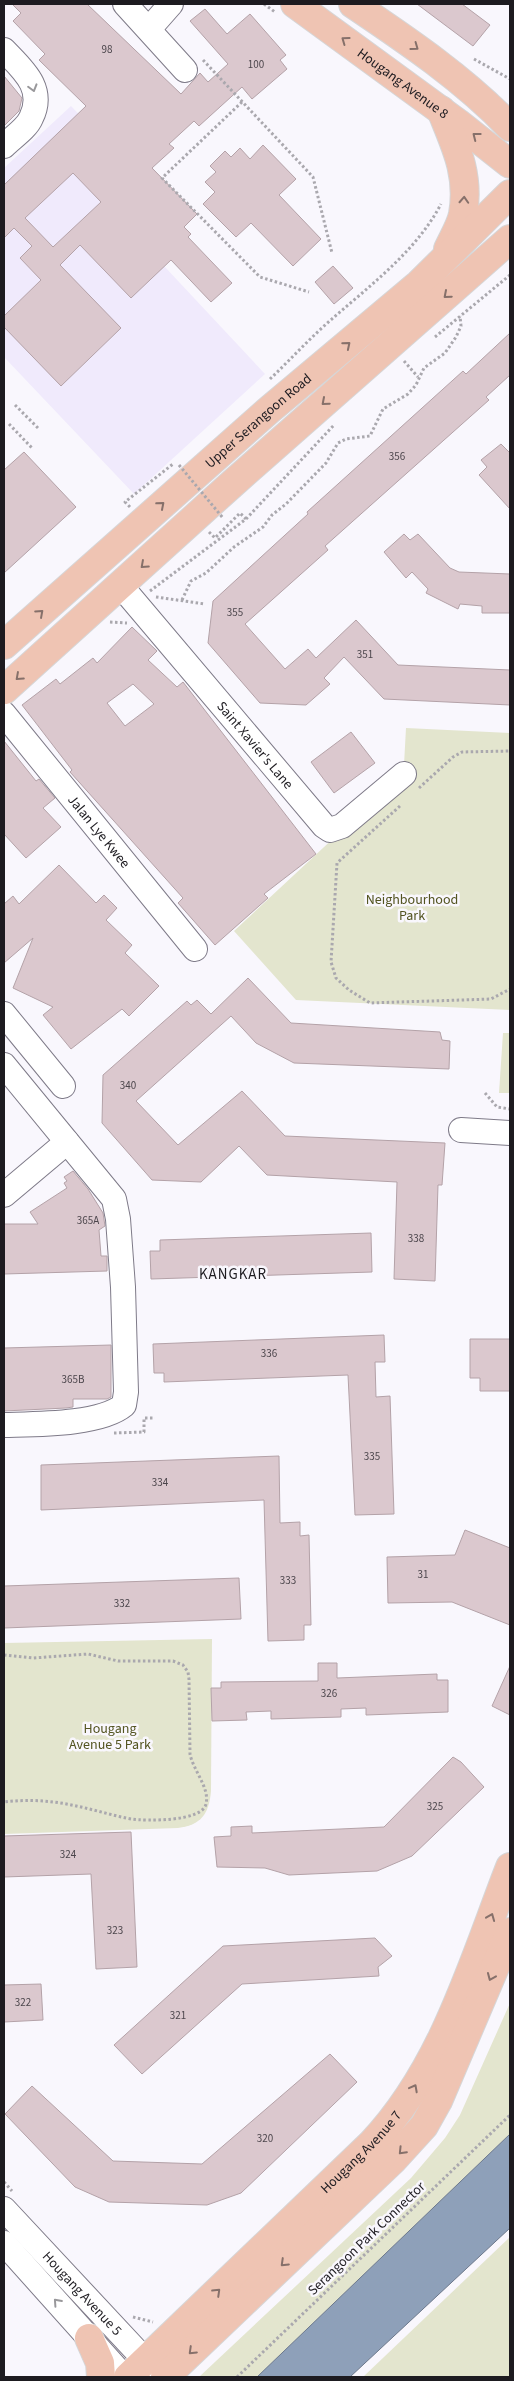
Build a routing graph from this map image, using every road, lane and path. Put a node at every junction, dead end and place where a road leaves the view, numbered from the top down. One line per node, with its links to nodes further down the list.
1 (126, 4): 6 (street)
2 (171, 4): 6 (street)
3 (264, 4): 5 (path)
4 (353, 4): 12 (main road, one-way to 12)
5 (287, 9): 13 (main road, Hougang Avenue 8, one-way to 5)
6 (149, 29): 9 (street)
7 (4, 50): 15 (street, one-way to 15)
8 (474, 59): 10 (path)
9 (185, 70): 11 (path)
10 (510, 80)
11 (242, 102): 21 (path); 25 (path)
12 (498, 104): 14 (main road)
13 (441, 110): 16 (main road, Hougang Avenue 8, one-way to 13); 22 (main road, one-way to 13)
14 (510, 127)
15 (4, 146)
16 (510, 164)
17 (510, 194): 22 (main road, Upper Serangoon Road)
18 (444, 200): 30 (path)
19 (510, 240): 23 (main road)
20 (510, 252): 23 (main road)
21 (332, 253)
22 (442, 262): 43 (main road, Upper Serangoon Road, one-way to 22)
23 (484, 263): 40 (main road, one-way to 40)
24 (510, 275): 26 (path)
25 (309, 292)
26 (460, 315): 27 (path); 41 (path)
27 (432, 339)
28 (412, 357): 29 (path)
29 (398, 369)
30 (269, 380)
31 (15, 405): 34 (path)
32 (342, 419): 39 (path)
33 (9, 424): 35 (path)
34 (39, 429)
35 (33, 449)
36 (178, 460): 38 (path)
37 (179, 464): 39 (path, bridge)
38 (130, 508)
39 (246, 519): 41 (path)
40 (121, 586): 44 (main road, one-way to 44); 47 (street, Saint Xavier's Lane)
41 (182, 600): 42 (path)
42 (205, 604)
43 (4, 645)
44 (4, 690)
45 (4, 714): 49 (street, Jalan Lye Kwee)
46 (510, 751): 47 (path)
47 (410, 783)
48 (401, 805): 50 (path)
49 (195, 949)
50 (510, 988)
51 (4, 1014): 53 (street)
52 (4, 1065): 58 (street)
53 (63, 1086)
54 (485, 1092): 55 (path)
55 (510, 1108)
56 (461, 1130): 57 (street)
57 (510, 1133)
58 (67, 1142): 59 (street); 60 (street)
59 (4, 1195)
60 (4, 1425)
61 (4, 1655): 62 (path)
62 (4, 1802)
63 (510, 1868): 72 (main road, Hougang Avenue 7, one-way to 63)
64 (510, 1932): 72 (main road, Hougang Avenue 7, one-way to 72)
65 (510, 2115): 74 (path, Serangoon Park Connector)
66 (4, 2182): 67 (path)
67 (10, 2202): 72 (street, Hougang Avenue 5)
68 (4, 2243): 71 (street, Hougang Avenue 5, one-way to 68)
69 (126, 2315): 70 (path)
70 (160, 2320)
71 (89, 2338): 72 (street, Hougang Avenue 5); 73 (main road)
72 (145, 2374)
73 (101, 2377)
74 (237, 2377)

